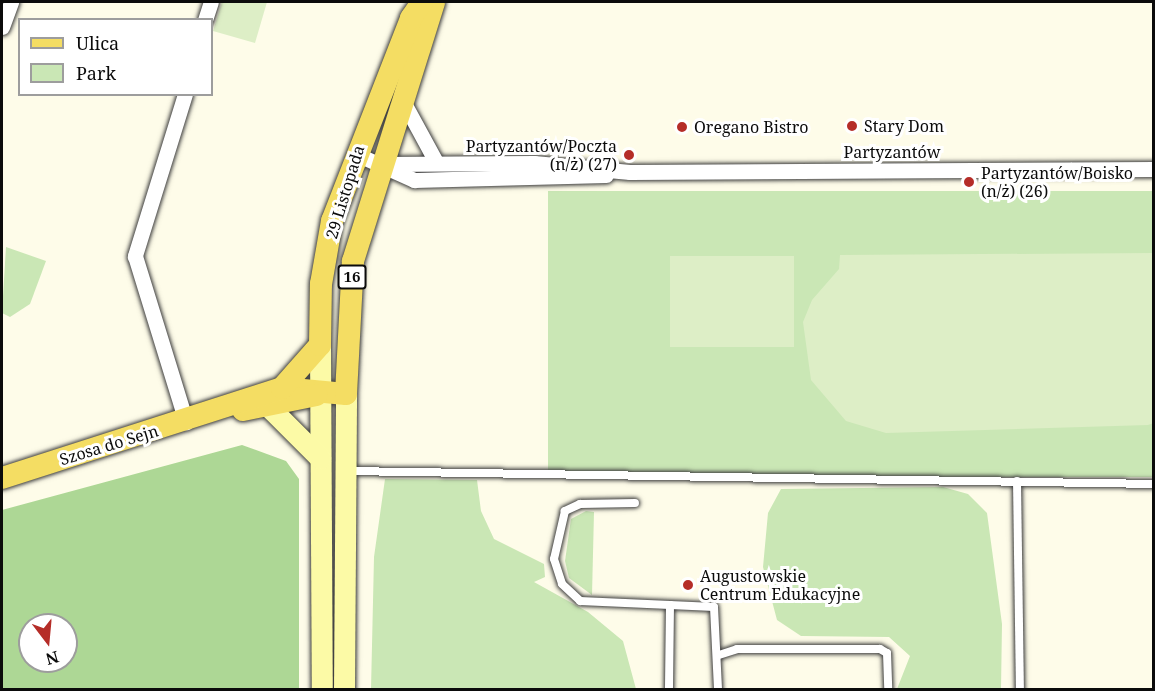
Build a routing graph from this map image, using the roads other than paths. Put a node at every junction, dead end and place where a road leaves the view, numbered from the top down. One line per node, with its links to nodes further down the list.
1 (11, 2): 6 (street)
2 (211, 2): 5 (street)
3 (422, 2): 9 (main road, 29 Listopada / 16)
4 (434, 2): 8 (main road, 29 Listopada / 16)
5 (207, 18)
6 (2, 27)
7 (185, 96): 20 (street)
8 (404, 103): 10 (street); 11 (main road, 29 Listopada / 16)
9 (356, 153): 11 (street, Partyzantów); 14 (main road, 29 Listopada / 16)
10 (436, 162): 11 (street, Partyzantów); 13 (street, Partyzantów)
11 (382, 164): 13 (street, Partyzantów); 17 (main road, 29 Listopada / 16)
12 (1154, 169): 13 (street, Partyzantów)
13 (630, 172)
14 (320, 345): 15 (main road, Szosa do Sejn); 16 (main road, 29 Listopada)
15 (282, 388): 16 (main road, Szosa do Sejn); 19 (main road, Szosa do Sejn)
16 (320, 394): 17 (main road, Szosa do Sejn); 18 (main road, Szosa do Sejn); 21 (main road, 29 Listopada)
17 (346, 394): 22 (main road)
18 (270, 408): 19 (main road, Szosa do Sejn); 21 (main road)
19 (217, 412): 20 (main road, Szosa do Sejn)
20 (186, 422): 23 (main road, Szosa do Sejn)
21 (320, 458): 29 (main road, 29 Listopada)
22 (346, 471): 24 (lane); 30 (main road)
23 (2, 478)
24 (1017, 481): 25 (lane); 34 (lane)
25 (1154, 483)
26 (635, 503): 27 (lane)
27 (670, 605): 28 (lane); 31 (lane)
28 (719, 655): 32 (lane); 33 (lane)
29 (322, 690)
30 (344, 690)
31 (669, 690)
32 (718, 690)
33 (888, 690)
34 (1020, 690)

